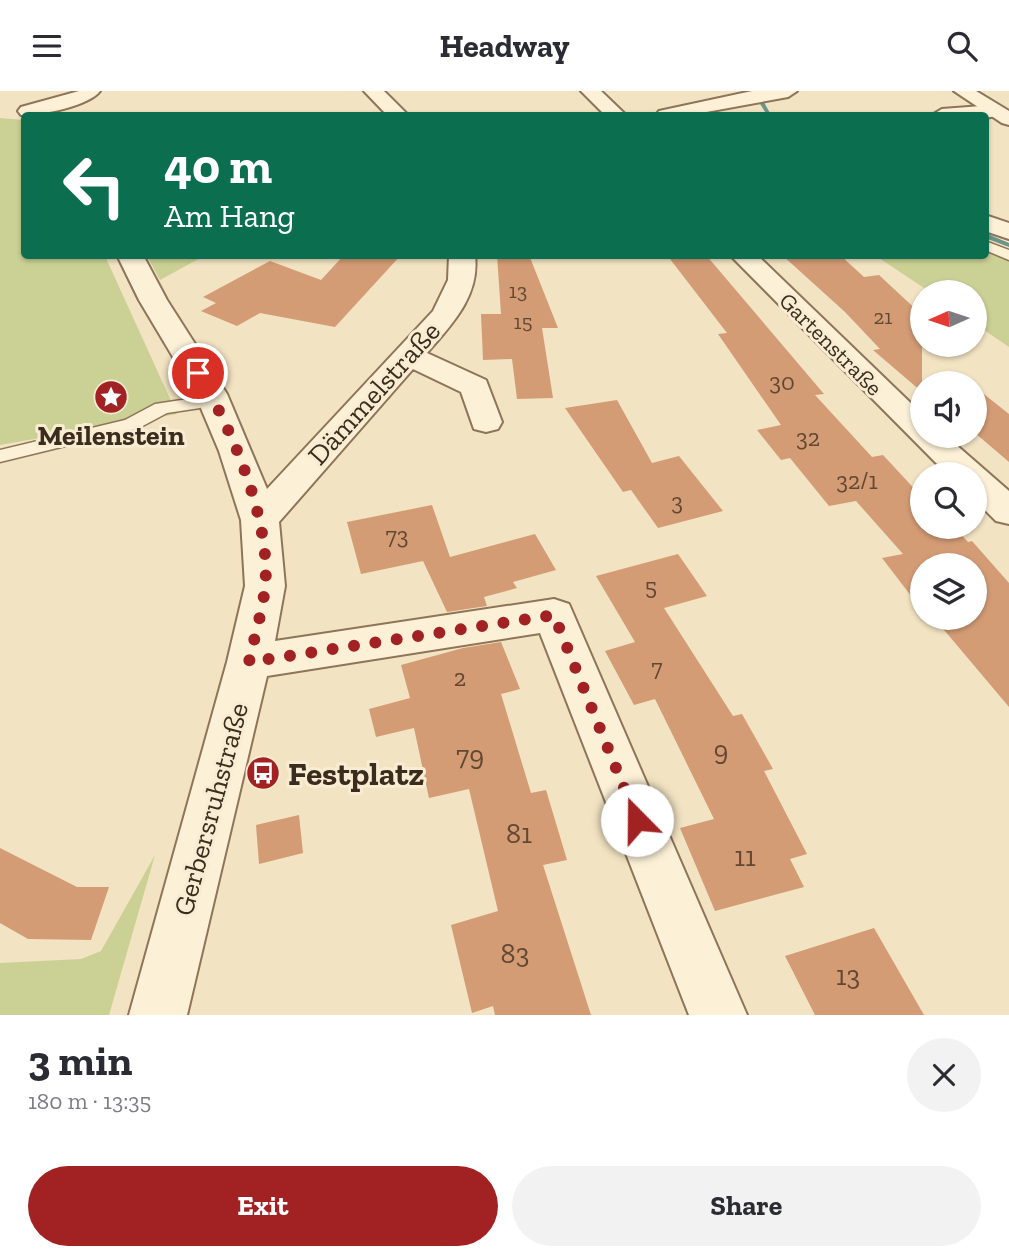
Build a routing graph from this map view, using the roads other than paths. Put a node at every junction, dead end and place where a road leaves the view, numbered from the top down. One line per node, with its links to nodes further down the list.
1 (91, 91): 6 (street)
2 (373, 91): 7 (street)
3 (590, 91): 8 (street)
4 (963, 91): 10 (street)
5 (777, 95): 9 (street)
6 (31, 112)
7 (395, 112)
8 (613, 112)
9 (687, 112)
10 (1002, 115)
11 (989, 224): 12 (street)
12 (1009, 232)
13 (989, 247): 14 (lane)
14 (1009, 255)
15 (132, 259): 19 (street, Gerbersruhstraße)
16 (463, 259): 18 (street, Dämmelstraße)
17 (746, 259): 20 (street, Gartenstraße)
18 (408, 355): 21 (street); 27 (street, Dämmelstraße)
19 (211, 394): 23 (lane); 27 (street, Gerbersruhstraße)
20 (910, 420)
21 (486, 422)
22 (939, 448): 24 (street, Gartenstraße)
23 (0, 456)
24 (955, 462)
25 (987, 491): 26 (street)
26 (1009, 512)
27 (261, 520): 28 (street, Gerbersruhstraße)
28 (249, 662): 29 (street, Gerbersruhstraße); 30 (street)
29 (158, 1015)
30 (718, 1015)

